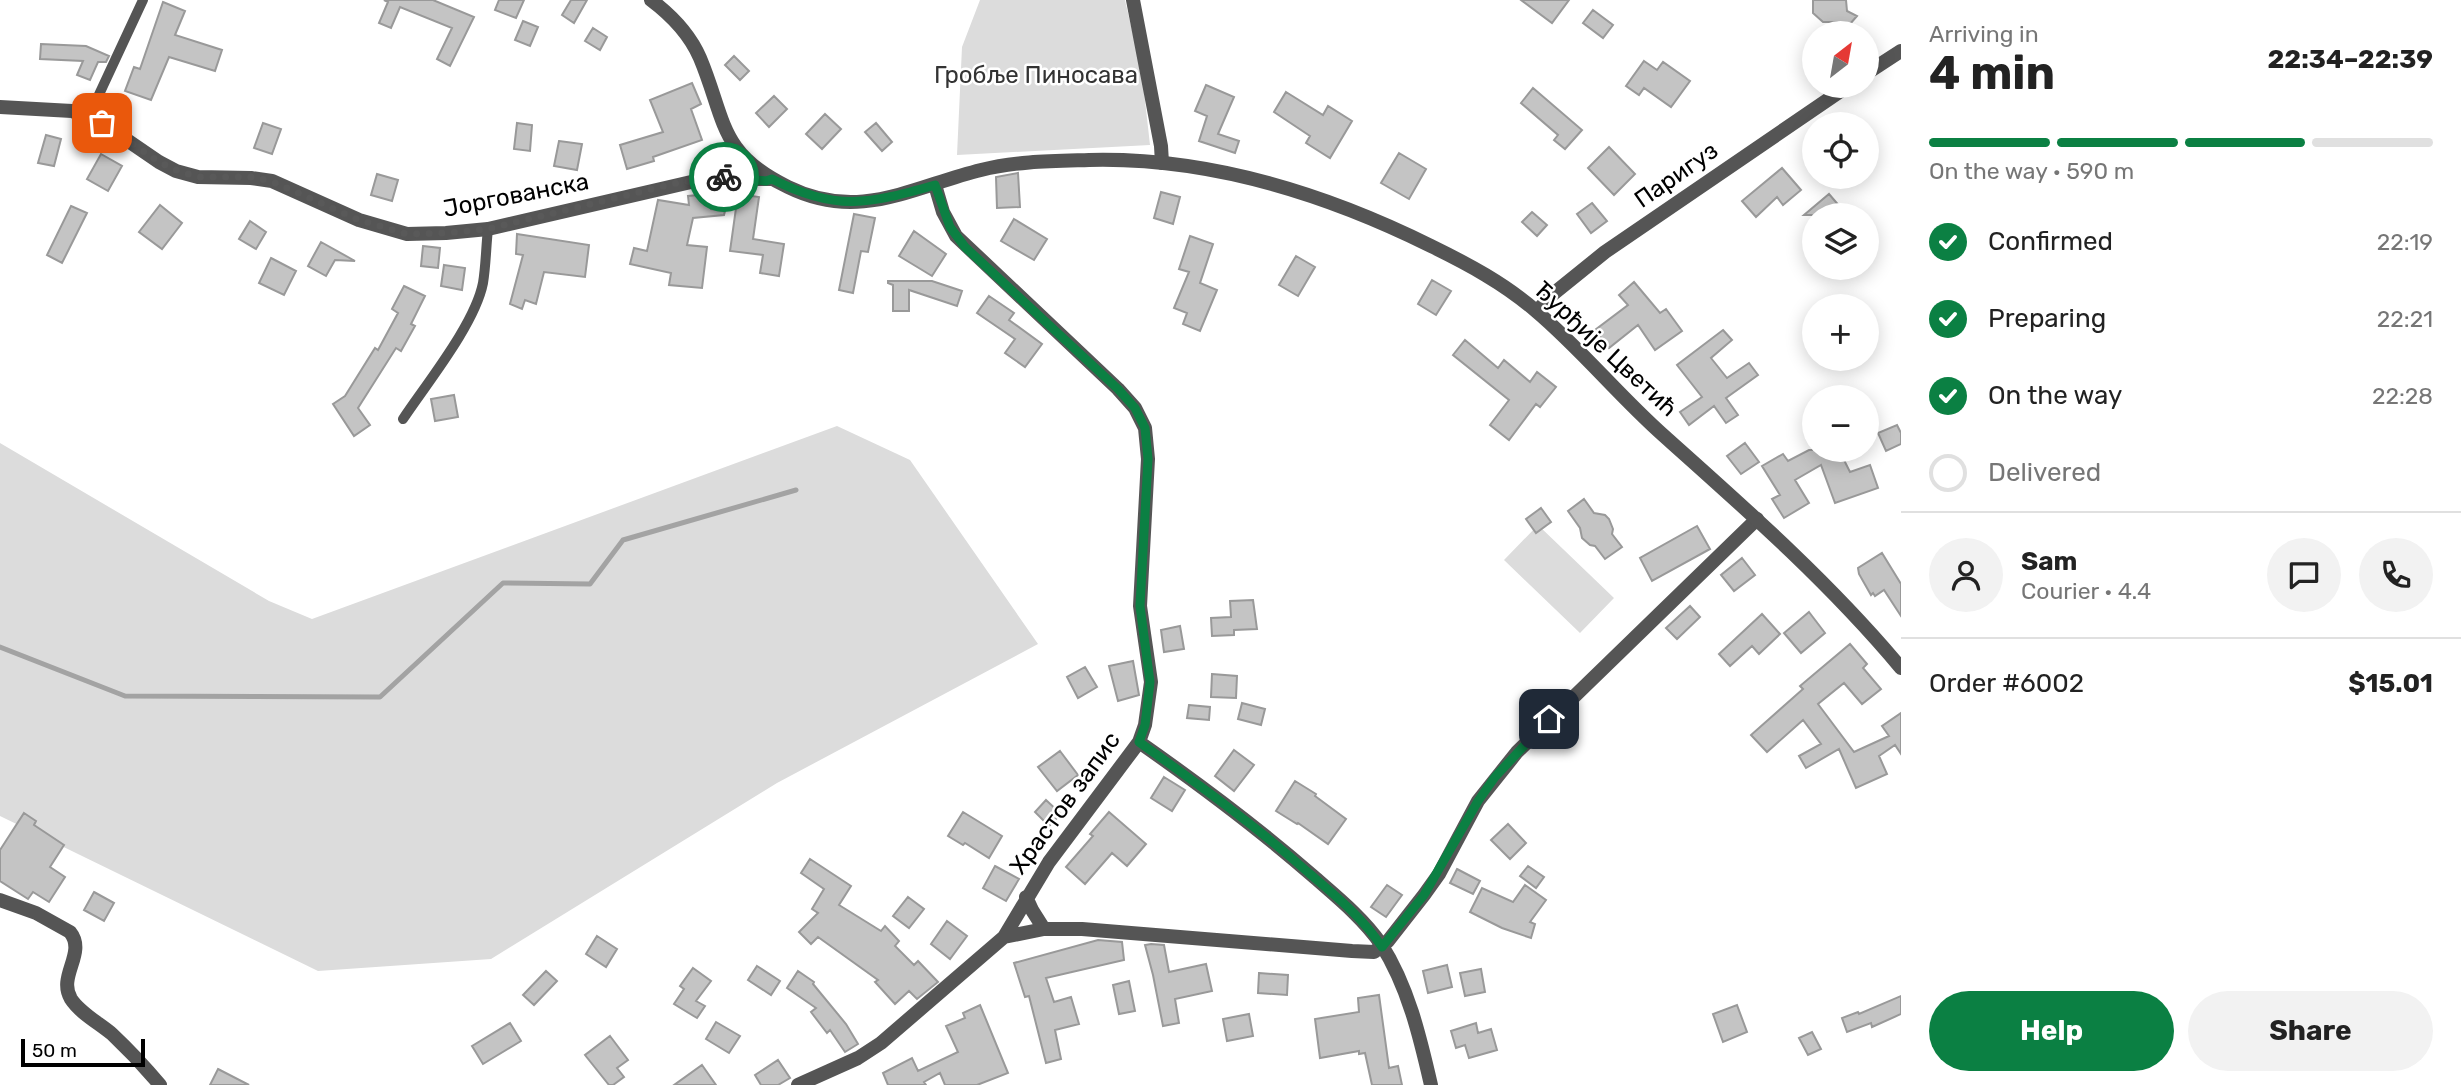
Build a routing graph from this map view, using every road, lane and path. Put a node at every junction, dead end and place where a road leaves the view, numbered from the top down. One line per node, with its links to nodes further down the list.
1 (143, 0): 8 (lane)
2 (651, 0): 10 (street, Ђурђије Цветић)
3 (1133, 0): 9 (street)
4 (1901, 51): 5 (street)
5 (1880, 65)
6 (1830, 98): 13 (street, Паригуз)
7 (0, 107): 8 (street, Јоргованска)
8 (89, 117): 12 (street, Јоргованска)
9 (1161, 163): 11 (street, Ђурђије Цветић); 13 (street, Ђурђије Цветић)
10 (772, 179): 11 (street, Ђурђије Цветић); 12 (street, Јоргованска)
11 (935, 185): 17 (street, Храстов запис)
12 (488, 229): 14 (lane)
13 (1537, 311): 15 (street, Ђурђије Цветић)
14 (403, 419)
15 (1757, 519): 16 (street, Ђурђије Цветић); 22 (street)
16 (1901, 668)
17 (1139, 742): 18 (street, Храстов запис); 22 (street)
18 (1026, 897): 20 (street); 21 (street, Храстов запис)
19 (0, 900): 23 (street)
20 (1044, 929): 21 (street); 22 (street)
21 (1004, 937): 24 (street, Храстов запис)
22 (1382, 947): 25 (street)
23 (160, 1085)
24 (798, 1085)
25 (1432, 1085)

